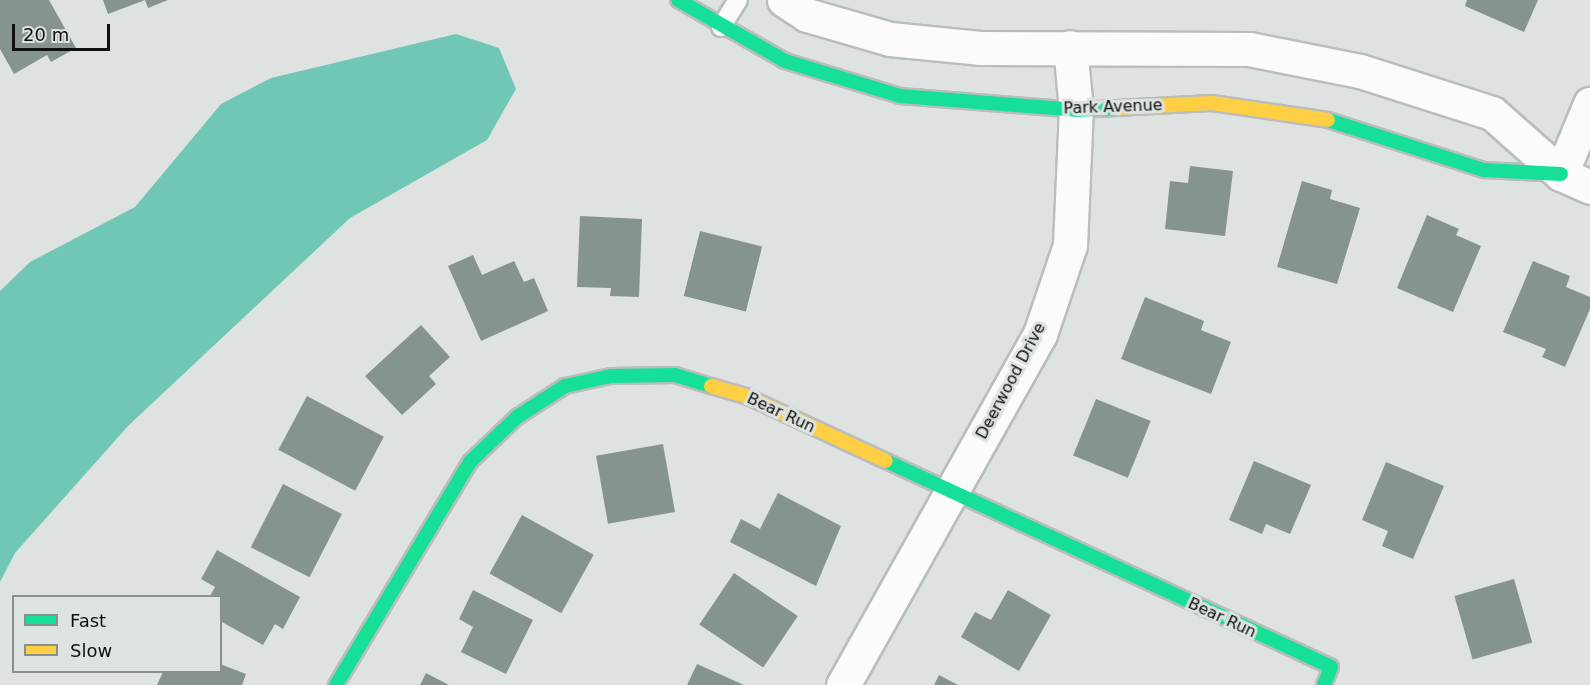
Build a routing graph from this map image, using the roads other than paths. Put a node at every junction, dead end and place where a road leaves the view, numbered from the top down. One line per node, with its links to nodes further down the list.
1 (678, 0): 4 (street, Park Avenue)
2 (738, 0): 4 (lane)
3 (784, 0): 5 (street, Park Avenue)
4 (721, 27): 7 (street, Park Avenue)
5 (1070, 47): 7 (street, Deerwood Drive); 8 (street, Park Avenue)
6 (1590, 104): 8 (street)
7 (1076, 110): 8 (street, Park Avenue); 10 (street, Deerwood Drive)
8 (1561, 174): 9 (street, Park Avenue)
9 (1590, 187)
10 (950, 493): 11 (street, Bear Run); 12 (street, Deerwood Drive); 13 (street, Bear Run)
11 (336, 685)
12 (843, 685)
13 (1324, 685)

